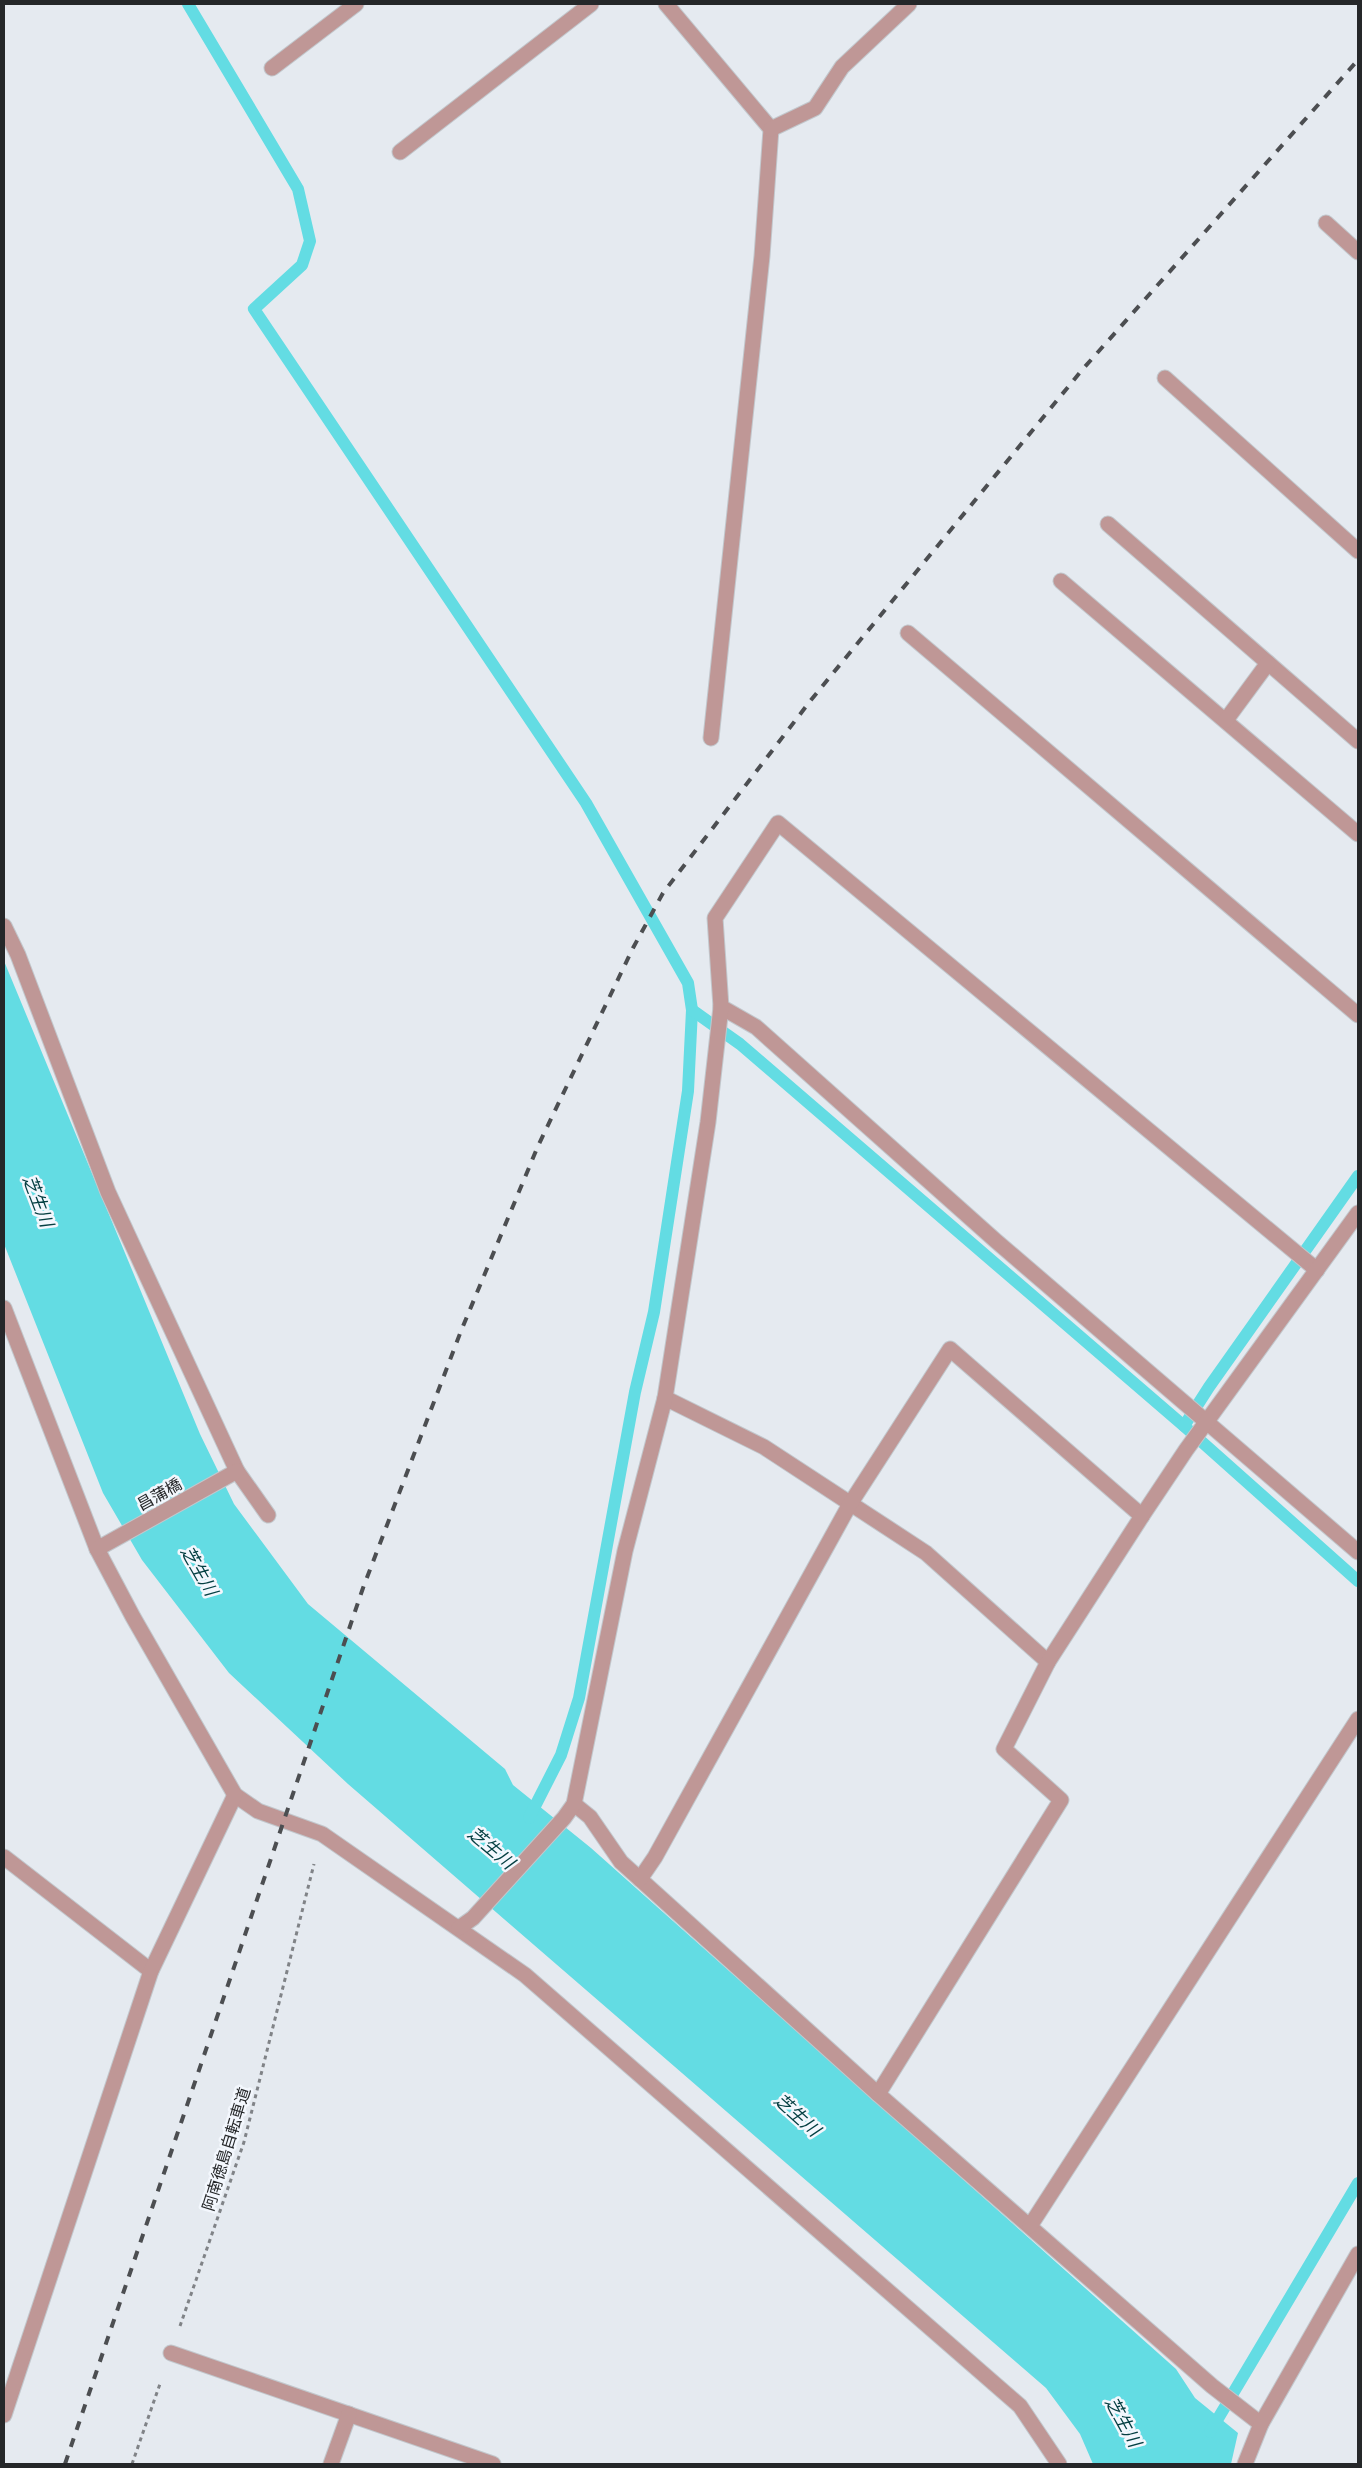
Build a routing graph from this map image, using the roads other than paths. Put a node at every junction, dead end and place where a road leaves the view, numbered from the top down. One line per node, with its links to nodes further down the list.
1 (356, 4): 5 (street)
2 (592, 4): 7 (street)
3 (666, 4): 6 (street)
4 (908, 4): 6 (street)
5 (272, 68)
6 (771, 129): 17 (street)
7 (400, 152)
8 (1326, 223): 9 (street)
9 (1358, 252)
10 (1165, 378): 12 (street)
11 (1108, 524): 15 (street)
12 (1358, 551)
13 (1061, 581): 16 (street)
14 (908, 633): 22 (street)
15 (1268, 663): 16 (street); 18 (street)
16 (1226, 720): 19 (street)
17 (711, 738)
18 (1358, 741)
19 (1358, 834)
20 (4, 926): 28 (street)
21 (721, 1007): 24 (street); 26 (street); 27 (street)
22 (1358, 1015)
23 (1358, 1213): 24 (street)
24 (1314, 1267): 27 (street)
25 (4, 1308): 32 (street)
26 (665, 1398): 29 (street); 37 (street)
27 (1205, 1427): 31 (street); 33 (street)
28 (237, 1470): 30 (street); 32 (street, 昌蒲橋)
29 (850, 1504): 31 (street); 34 (street); 39 (street)
30 (268, 1515)
31 (1142, 1516): 34 (street)
32 (97, 1549): 36 (street)
33 (1358, 1552)
34 (1048, 1662): 42 (street)
35 (1358, 1719): 43 (street)
36 (235, 1795): 40 (street); 41 (street)
37 (574, 1804): 39 (street); 40 (street)
38 (4, 1857): 41 (street)
39 (640, 1879): 42 (street)
40 (459, 1928): 51 (street)
41 (151, 1971): 46 (street)
42 (878, 2094): 43 (street)
43 (1030, 2226): 48 (street)
44 (1356, 2261): 48 (street)
45 (171, 2353): 47 (street)
46 (4, 2414)
47 (348, 2414): 49 (street); 50 (street)
48 (1261, 2424): 52 (street)
49 (331, 2464)
50 (493, 2464)
51 (1059, 2464)
52 (1246, 2464)

